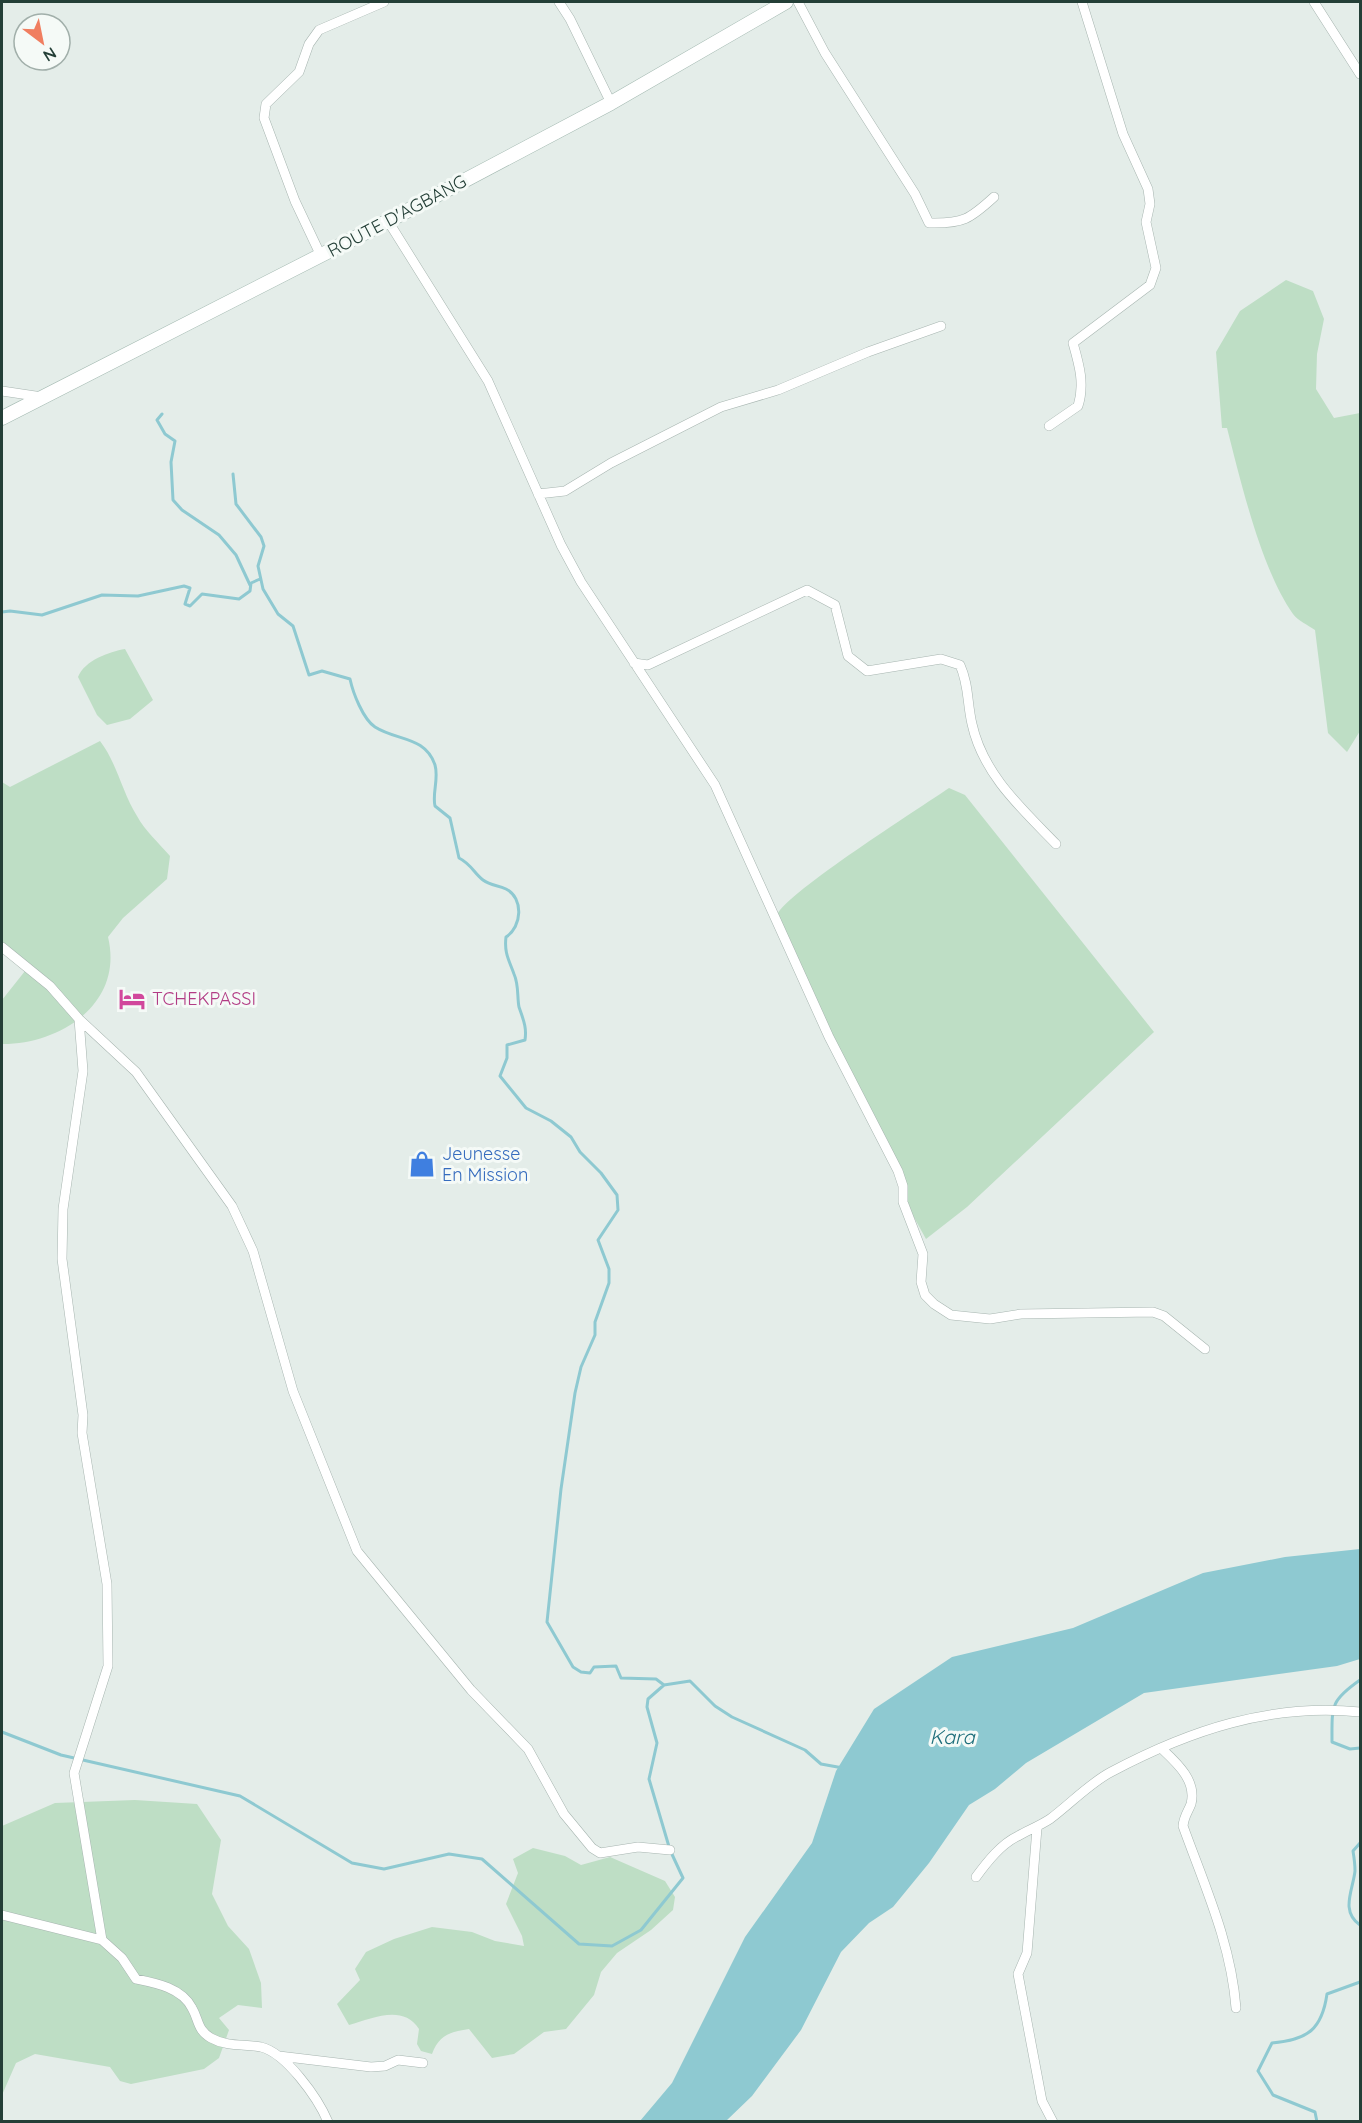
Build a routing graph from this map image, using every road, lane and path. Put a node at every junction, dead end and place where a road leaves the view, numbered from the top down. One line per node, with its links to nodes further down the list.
1 (384, 2): 11 (street)
2 (559, 2): 8 (street)
3 (786, 2): 8 (main road, ROUTE D'AGBANG)
4 (798, 2): 9 (street)
5 (1082, 2): 16 (street)
6 (1314, 2): 7 (street)
7 (1360, 74)
8 (611, 103): 10 (main road, ROUTE D'AGBANG)
9 (994, 197)
10 (388, 221): 11 (main road, ROUTE D'AGBANG); 17 (street)
11 (321, 256): 14 (main road, ROUTE D'AGBANG)
12 (941, 326): 17 (street)
13 (2, 391): 14 (street)
14 (42, 397): 15 (main road, ROUTE D'AGBANG)
15 (2, 418)
16 (1049, 426)
17 (538, 494): 18 (street)
18 (634, 663): 19 (street); 22 (street)
19 (1056, 844)
20 (2, 947): 21 (street)
21 (79, 1019): 26 (street); 29 (street)
22 (1205, 1349)
23 (1360, 1712): 24 (street)
24 (1162, 1749): 25 (street); 30 (street)
25 (1037, 1828): 27 (street); 34 (street)
26 (670, 1850)
27 (976, 1877)
28 (2, 1915): 29 (street)
29 (102, 1940): 31 (street)
30 (1236, 2008)
31 (279, 2056): 32 (street); 33 (street)
32 (423, 2063)
33 (328, 2121)
34 (1053, 2121)

